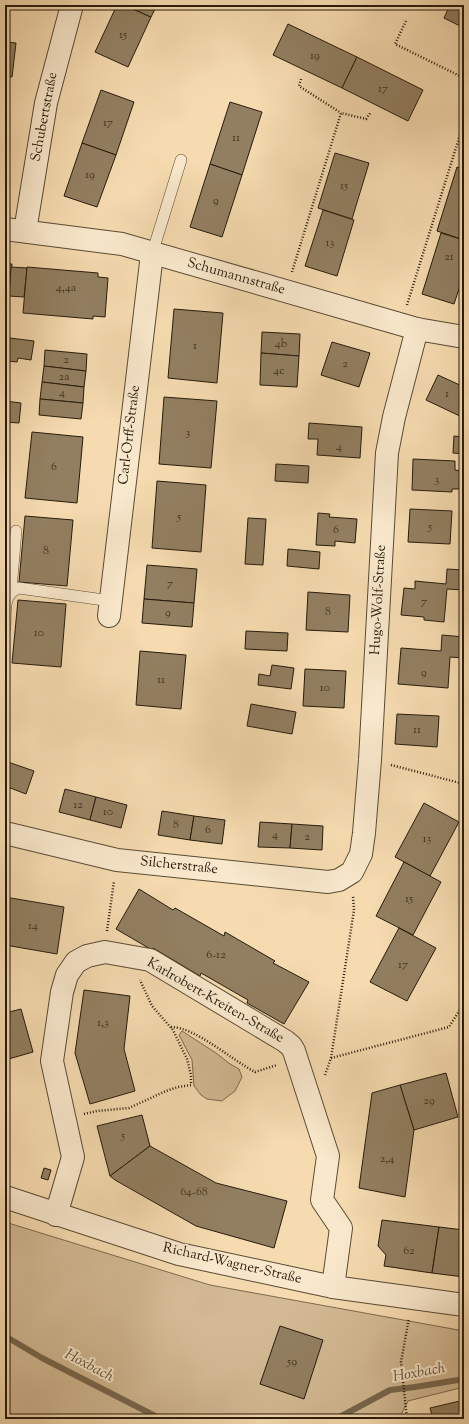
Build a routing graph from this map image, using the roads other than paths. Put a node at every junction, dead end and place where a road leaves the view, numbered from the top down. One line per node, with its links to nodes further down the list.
1 (72, 5): 3 (street, Schubertstraße)
2 (181, 160): 4 (lane)
3 (15, 230): 4 (street, Schumannstraße)
4 (152, 254): 5 (street, Schumannstraße); 9 (street, Carl-Orff-Straße)
5 (417, 329): 6 (street, Schumannstraße); 12 (street, Hugo-Wolf-Straße)
6 (464, 337)
7 (16, 531): 8 (lane)
8 (11, 590): 9 (lane); 10 (lane)
9 (110, 609)
10 (5, 628)
11 (5, 834): 12 (street, Silcherstraße)
12 (352, 872)
13 (5, 1198): 14 (street, Richard-Wagner-Straße)
14 (56, 1214): 15 (street, Richard-Wagner-Straße); 15 (street, Karlrobert-Kreiten-Straße)
15 (333, 1287): 16 (street, Richard-Wagner-Straße)
16 (464, 1305)

